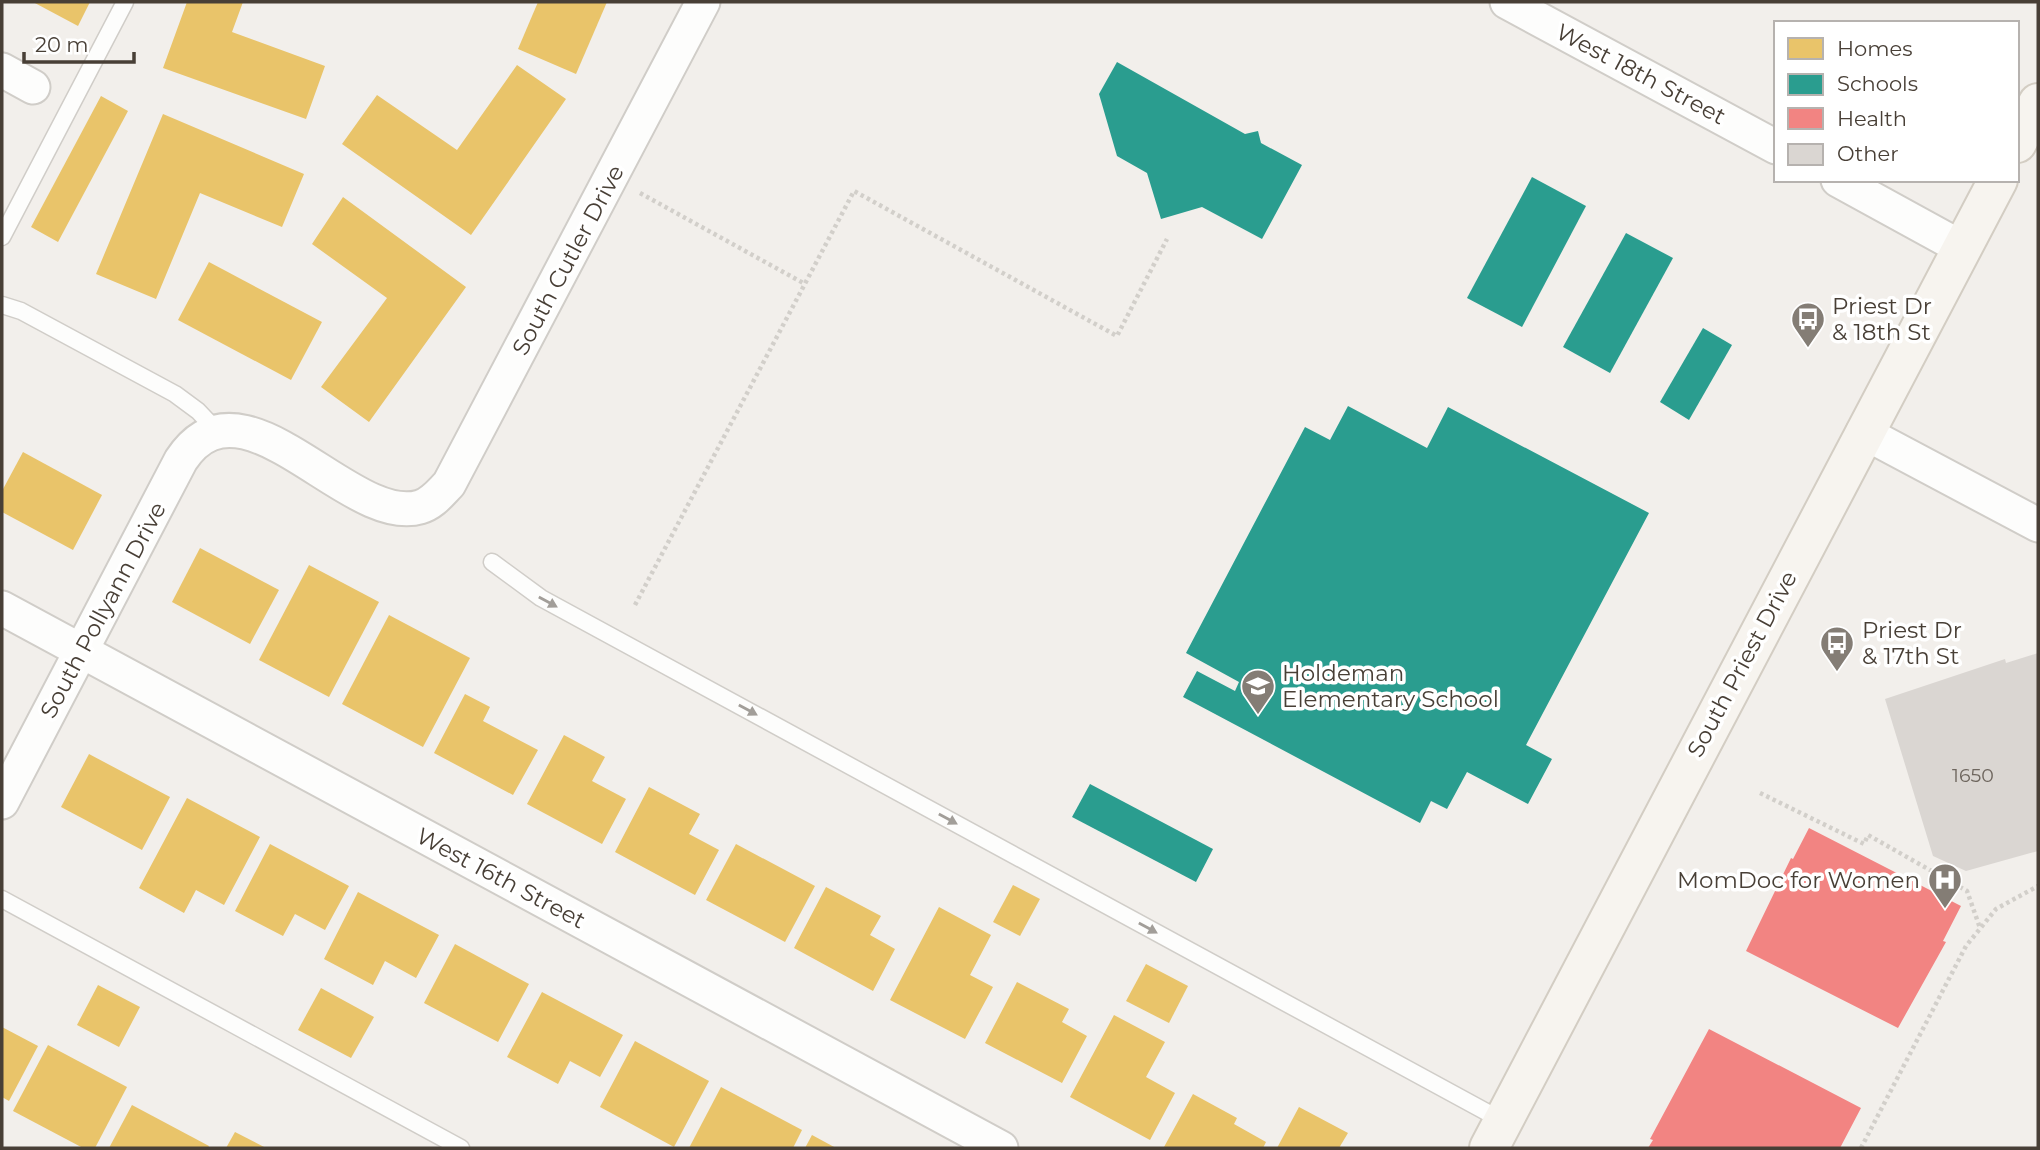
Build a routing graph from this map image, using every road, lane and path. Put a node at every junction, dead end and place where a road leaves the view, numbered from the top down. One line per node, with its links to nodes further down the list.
1 (125, 2): 12 (lane)
2 (703, 2): 17 (street, South Cutler Drive)
3 (1507, 2): 8 (street, West 18th Street)
4 (2, 70): 5 (street)
5 (33, 87)
6 (2038, 103): 7 (main road)
7 (2019, 139)
8 (1774, 146)
9 (1842, 182): 14 (street)
10 (1997, 182): 14 (main road, South Priest Drive)
11 (639, 193): 15 (path)
12 (2, 237)
13 (1167, 239): 15 (path)
14 (1962, 248): 18 (main road, South Priest Drive)
15 (805, 284): 21 (path)
16 (2, 304): 17 (lane)
17 (216, 430): 23 (street, South Pollyann Drive)
18 (1863, 432): 19 (street); 29 (main road, South Priest Drive)
19 (2038, 525)
20 (492, 562): 29 (lane, one-way to 29)
21 (635, 605)
22 (2, 608): 23 (street, West 16th Street)
23 (82, 651): 25 (street, South Pollyann Drive); 31 (street, West 16th Street)
24 (1759, 793): 28 (path)
25 (2, 802)
26 (2038, 886): 28 (path)
27 (2, 900): 30 (lane)
28 (1980, 929): 32 (path)
29 (1496, 1135)
30 (461, 1148)
31 (1001, 1148)
32 (1861, 1148)

